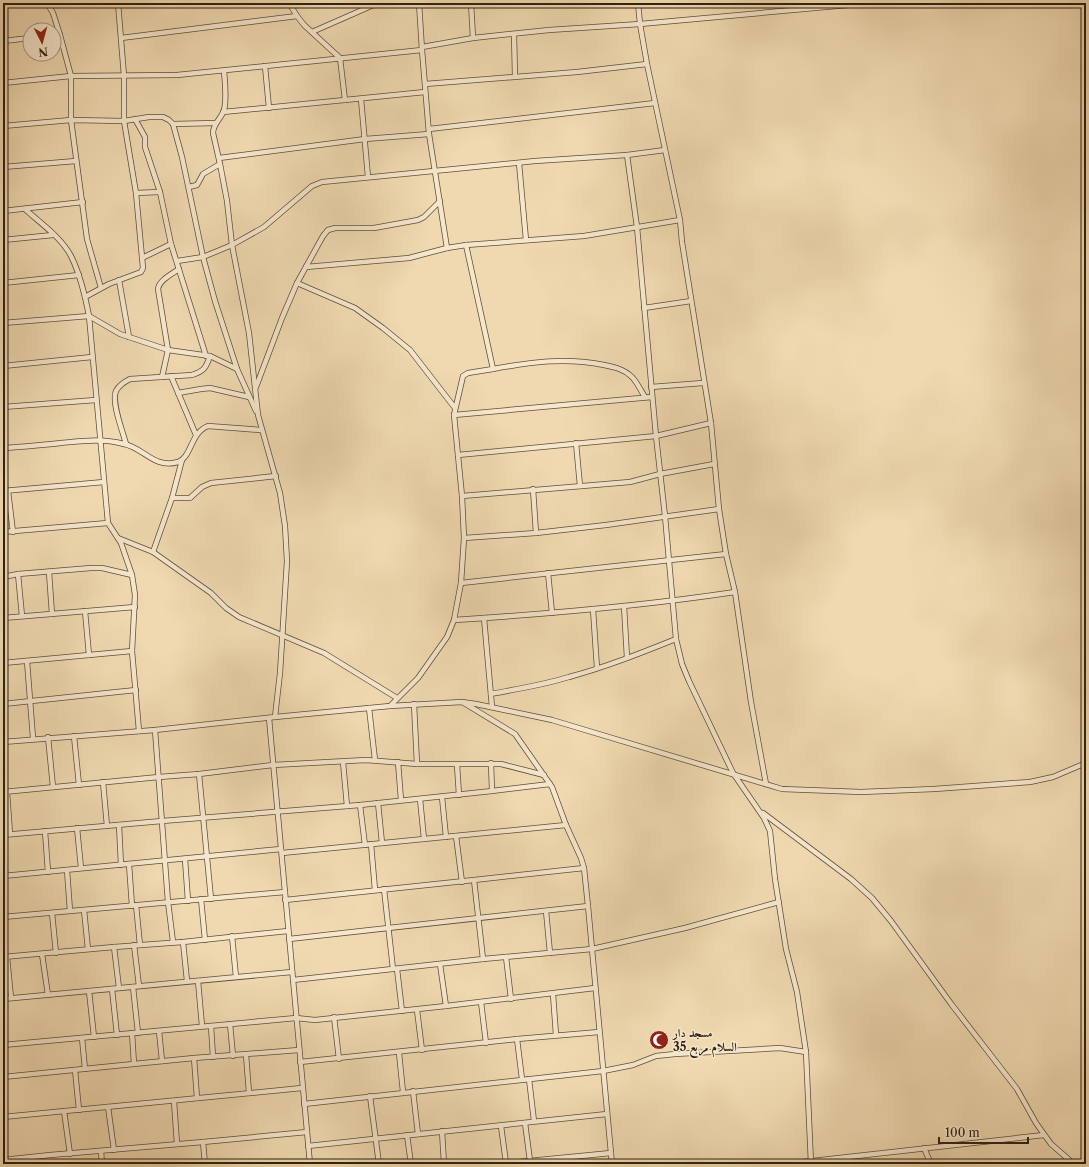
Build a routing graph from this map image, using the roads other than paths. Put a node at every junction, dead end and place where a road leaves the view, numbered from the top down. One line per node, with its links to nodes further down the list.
1 (48, 3): 13 (street)
2 (118, 3): 17 (street)
3 (289, 3): 12 (street)
4 (378, 3): 15 (street)
5 (418, 3): 6 (street); 22 (street)
6 (426, 3)
7 (471, 3): 18 (street)
8 (638, 3): 14 (street)
9 (806, 3): 11 (street)
10 (870, 3): 11 (street)
11 (806, 9): 14 (street)
12 (297, 16): 15 (street); 17 (street)
13 (56, 22)
14 (640, 24): 16 (street); 24 (street)
15 (312, 32): 23 (street)
16 (514, 34): 18 (street); 29 (street)
17 (121, 38): 28 (street)
18 (473, 38): 22 (street)
19 (22, 39): 20 (street)
20 (3, 40)
21 (62, 42): 27 (street)
22 (422, 49): 23 (street); 31 (street)
23 (340, 58): 25 (street); 34 (street)
24 (647, 64): 29 (street); 35 (street)
25 (265, 66): 26 (street); 36 (street)
26 (224, 71): 28 (street); 37 (street)
27 (71, 76): 28 (street); 30 (street); 39 (street)
28 (124, 76): 40 (street)
29 (514, 76): 31 (street)
30 (3, 83)
31 (425, 84): 32 (street)
32 (425, 92): 33 (street); 44 (street)
33 (361, 98): 34 (street); 45 (street)
34 (345, 100): 36 (street)
35 (655, 103): 44 (street); 46 (street)
36 (269, 108): 37 (street)
37 (224, 112): 41 (street)
38 (135, 119): 40 (street); 42 (street); 56 (street)
39 (71, 120): 40 (street); 43 (street); 49 (street)
40 (124, 121): 57 (street)
41 (216, 123): 42 (street); 48 (street)
42 (173, 124): 55 (street)
43 (3, 126)
44 (429, 131): 45 (street); 53 (street)
45 (365, 139): 48 (street); 54 (street)
46 (665, 150): 47 (street); 63 (street)
47 (627, 155): 50 (street); 64 (street)
48 (219, 158): 51 (street)
49 (76, 161): 52 (street); 60 (street)
50 (519, 163): 53 (street); 67 (street)
51 (220, 164): 55 (street); 69 (street)
52 (3, 167)
53 (434, 171): 54 (street); 59 (street)
54 (368, 177): 69 (street)
55 (189, 187): 72 (street)
56 (160, 192): 57 (street); 68 (street)
57 (136, 193): 73 (street)
58 (3, 201): 62 (street)
59 (440, 201): 71 (street); 75 (street)
60 (83, 202): 61 (street); 81 (street)
61 (25, 209): 62 (street); 65 (street)
62 (4, 211)
63 (680, 220): 64 (street); 83 (street)
64 (637, 227): 67 (street); 84 (street)
65 (53, 234): 66 (street); 77 (street)
66 (3, 240)
67 (526, 240): 70 (street)
68 (171, 244): 73 (street); 74 (street)
69 (232, 245): 72 (street); 98 (street)
70 (466, 245): 71 (street); 93 (street)
71 (448, 248): 75 (street)
72 (203, 257): 74 (street); 92 (street)
73 (142, 258): 78 (street)
74 (177, 261): 76 (street)
75 (306, 267): 80 (street)
76 (179, 269): 88 (street); 89 (street)
77 (79, 275): 79 (street); 82 (street)
78 (118, 280): 81 (street); 87 (street)
79 (3, 283)
80 (297, 283): 98 (street); 105 (street)
81 (101, 288): 82 (street)
82 (85, 297): 85 (street)
83 (691, 301): 84 (street); 96 (street)
84 (644, 308): 97 (street)
85 (89, 316): 86 (street); 87 (street); 90 (street)
86 (3, 323)
87 (129, 337): 88 (street)
88 (168, 350): 89 (street); 95 (street)
89 (208, 356): 92 (street); 94 (street)
90 (92, 357): 91 (street); 103 (street)
91 (3, 366)
92 (237, 369): 100 (street)
93 (493, 369): 102 (street); 105 (street)
94 (171, 376): 95 (street); 99 (street)
95 (162, 377): 113 (street)
96 (703, 383): 97 (street); 108 (street)
97 (652, 387): 101 (street)
98 (256, 388): 106 (street)
99 (178, 393): 100 (street); 110 (street)
100 (249, 397): 106 (street)
101 (652, 397): 102 (street); 111 (street)
102 (645, 398): 107 (street)
103 (96, 400): 104 (street); 112 (street)
104 (3, 408)
105 (455, 408): 107 (street)
106 (258, 414): 109 (street)
107 (454, 415): 116 (street)
108 (711, 422): 111 (street); 118 (street)
109 (261, 430): 110 (street); 120 (street)
110 (196, 435): 117 (street)
111 (656, 436): 114 (street); 119 (street)
112 (100, 440): 113 (street); 115 (street); 121 (street)
113 (126, 444): 117 (street)
114 (576, 444): 116 (street); 122 (street)
115 (3, 448)
116 (458, 455): 125 (street)
117 (182, 460): 126 (street)
118 (714, 464): 119 (street); 127 (street)
119 (660, 474): 122 (street); 128 (street)
120 (276, 476): 126 (street); 157 (street)
121 (104, 482): 124 (street); 129 (street)
122 (580, 486): 123 (street)
123 (532, 489): 125 (street); 132 (street)
124 (5, 491): 131 (street)
125 (462, 496): 134 (street)
126 (172, 498): 135 (street)
127 (719, 509): 128 (street); 136 (street)
128 (665, 516): 132 (street); 137 (street)
129 (108, 523): 131 (street); 133 (street)
130 (3, 532): 131 (street)
131 (13, 532)
132 (536, 533): 134 (street)
133 (118, 538): 135 (street); 142 (street)
134 (464, 538): 144 (street)
135 (153, 552): 157 (street)
136 (726, 554): 137 (street); 145 (street)
137 (668, 560): 140 (street); 146 (street)
138 (3, 562): 143 (street)
139 (49, 572): 141 (street); 142 (street); 152 (street)
140 (548, 573): 144 (street); 151 (street)
141 (18, 574): 143 (street); 153 (street)
142 (132, 575): 148 (street)
143 (4, 577)
144 (462, 583): 156 (street)
145 (735, 592): 146 (street); 197 (street)
146 (672, 601): 147 (street); 158 (street)
147 (624, 606): 149 (street); 161 (street)
148 (135, 607): 150 (street); 159 (street)
149 (593, 609): 151 (street); 164 (street)
150 (85, 611): 152 (street); 160 (street)
151 (552, 613): 155 (street)
152 (52, 614): 153 (street)
153 (22, 616): 154 (street)
154 (3, 618)
155 (484, 618): 156 (street); 166 (street)
156 (454, 620): 167 (street)
157 (282, 634): 167 (street); 175 (street)
158 (676, 639): 161 (street); 191 (street)
159 (132, 651): 160 (street); 165 (street)
160 (89, 655): 162 (street)
161 (627, 658): 164 (street)
162 (27, 661): 163 (street); 168 (street)
163 (3, 663)
164 (597, 668): 166 (street)
165 (136, 690): 168 (street); 178 (street)
166 (491, 694): 173 (street)
167 (397, 698): 172 (street)
168 (30, 701): 170 (street); 181 (street)
169 (462, 702): 171 (street); 173 (street); 193 (street)
170 (3, 704)
171 (414, 704): 172 (street); 188 (street)
172 (390, 706): 174 (street)
173 (492, 707): 191 (street)
174 (369, 708): 175 (street); 183 (street)
175 (275, 717): 176 (street)
176 (269, 718): 177 (street); 190 (street)
177 (155, 730): 178 (street); 194 (street)
178 (139, 731): 179 (street)
179 (74, 736): 180 (street); 198 (street)
180 (48, 737): 181 (street); 199 (street)
181 (33, 738): 182 (street)
182 (3, 742)
183 (374, 760): 184 (street); 185 (street)
184 (343, 762): 190 (street); 208 (street)
185 (398, 762): 188 (street); 205 (street)
186 (1086, 762): 197 (street)
187 (491, 763): 189 (street); 193 (street); 200 (street)
188 (418, 764): 189 (street)
189 (457, 765): 202 (street)
190 (273, 766): 192 (street); 210 (street)
191 (733, 773): 197 (street); 209 (street)
192 (199, 774): 194 (street); 211 (street)
193 (544, 775): 196 (street)
194 (159, 776): 195 (street); 212 (street)
195 (104, 782): 198 (street); 215 (street)
196 (550, 784): 200 (street); 214 (street)
197 (766, 784)
198 (79, 785): 199 (street)
199 (54, 787): 201 (street)
200 (492, 791): 202 (street)
201 (5, 792): 218 (street)
202 (459, 795): 203 (street)
203 (442, 796): 204 (street); 221 (street)
204 (420, 799): 205 (street); 222 (street)
205 (401, 800): 206 (street)
206 (378, 803): 207 (street); 223 (street)
207 (360, 805): 208 (street); 225 (street)
208 (347, 806): 210 (street)
209 (758, 810): 248 (street); 349 (street)
210 (277, 811): 211 (street); 226 (street)
211 (203, 818): 212 (street); 227 (street)
212 (162, 821): 213 (street); 229 (street)
213 (118, 825): 215 (street); 230 (street)
214 (566, 825): 220 (street); 233 (street)
215 (107, 826): 216 (street)
216 (77, 828): 217 (street); 232 (street)
217 (45, 831): 218 (street); 235 (street)
218 (10, 834): 219 (street)
219 (3, 835)
220 (456, 836): 221 (street); 238 (street)
221 (446, 837): 222 (street)
222 (424, 839): 223 (street)
223 (382, 843): 224 (street)
224 (371, 844): 225 (street); 240 (street)
225 (365, 845): 226 (street)
226 (281, 851): 227 (street); 241 (street)
227 (208, 856): 228 (street); 243 (street)
228 (185, 859): 229 (street); 246 (street)
229 (165, 860): 231 (street); 247 (street)
230 (121, 864): 231 (street); 232 (street)
231 (129, 864): 249 (street)
232 (81, 868): 234 (street)
233 (584, 868): 237 (street); 250 (street)
234 (67, 870): 235 (street); 252 (street)
235 (48, 872): 236 (street)
236 (3, 876)
237 (474, 880): 238 (street); 256 (street)
238 (462, 882): 239 (street)
239 (384, 889): 240 (street); 257 (street)
240 (375, 890): 245 (street)
241 (285, 892): 243 (street); 245 (street)
242 (3, 896): 255 (street)
243 (211, 898): 244 (street)
244 (201, 900): 246 (street); 261 (street)
245 (285, 900): 258 (street)
246 (188, 901): 247 (street)
247 (168, 902): 249 (street); 262 (street)
248 (779, 902): 267 (street); 313 (street)
249 (134, 905): 251 (street); 264 (street)
250 (588, 906): 253 (street); 267 (street)
251 (84, 910): 252 (street); 266 (street)
252 (70, 911): 254 (street)
253 (546, 911): 256 (street); 269 (street)
254 (52, 913): 255 (street); 268 (street)
255 (4, 917)
256 (478, 918): 257 (street); 273 (street)
257 (388, 928): 260 (street); 275 (street)
258 (288, 931): 259 (street); 260 (street)
259 (232, 936): 261 (street); 277 (street)
260 (289, 939): 276 (street)
261 (205, 940): 263 (street)
262 (173, 942): 263 (street); 264 (street)
263 (183, 942): 280 (street)
264 (137, 945): 265 (street); 281 (street)
265 (114, 947): 266 (street); 283 (street)
266 (88, 949): 268 (street)
267 (592, 949): 269 (street); 284 (street)
268 (56, 953): 270 (street)
269 (550, 953): 272 (street)
270 (42, 954): 271 (street); 288 (street)
271 (5, 957): 289 (street)
272 (506, 957): 273 (street); 291 (street)
273 (483, 959): 274 (street)
274 (440, 964): 275 (street); 293 (street)
275 (395, 969): 279 (street); 295 (street)
276 (292, 972): 277 (street); 279 (street)
277 (236, 977): 278 (street)
278 (198, 980): 280 (street); 299 (street)
279 (293, 980): 297 (street)
280 (187, 981): 281 (street)
281 (139, 986): 282 (street)
282 (133, 987): 283 (street); 303 (street)
283 (119, 988): 285 (street)
284 (595, 988): 287 (street); 302 (street)
285 (112, 989): 286 (street); 304 (street)
286 (89, 991): 288 (street); 306 (street)
287 (553, 994): 291 (street); 305 (street)
288 (48, 995): 289 (street)
289 (11, 998): 290 (street)
290 (3, 999)
291 (511, 999): 292 (street)
292 (481, 1002): 293 (street); 309 (street)
293 (446, 1006): 294 (street)
294 (417, 1010): 295 (street); 312 (street)
295 (402, 1011): 296 (street)
296 (334, 1017): 297 (street); 319 (street)
297 (296, 1018): 298 (street); 311 (street)
298 (230, 1024): 300 (street); 316 (street)
299 (202, 1026): 300 (street); 301 (street)
300 (211, 1026): 317 (street)
301 (159, 1031): 303 (street); 320 (street)
302 (599, 1032): 305 (street); 325 (street)
303 (135, 1033): 304 (street); 322 (street)
304 (117, 1035): 306 (street)
305 (556, 1035): 308 (street)
306 (94, 1037): 307 (street)
307 (82, 1038): 310 (street); 323 (street)
308 (517, 1039): 309 (street); 328 (street)
309 (486, 1043): 312 (street)
310 (3, 1045)
311 (299, 1050): 315 (street); 321 (street)
312 (422, 1050): 314 (street)
313 (806, 1052): 325 (street); 364 (street)
314 (399, 1053): 319 (street); 331 (street)
315 (246, 1055): 316 (street); 332 (street)
316 (233, 1056): 317 (street)
317 (213, 1057): 318 (street)
318 (194, 1058): 320 (street); 334 (street)
319 (339, 1059): 321 (street)
320 (162, 1061): 322 (street)
321 (300, 1062): 329 (street)
322 (134, 1064): 323 (street)
323 (85, 1069): 324 (street)
324 (75, 1070): 326 (street); 338 (street)
325 (603, 1071): 327 (street); 340 (street)
326 (3, 1078)
327 (530, 1079): 328 (street); 342 (street)
328 (522, 1080): 330 (street)
329 (302, 1088): 332 (street); 336 (street)
330 (413, 1091): 331 (street); 347 (street)
331 (403, 1092): 333 (street)
332 (249, 1093): 334 (street)
333 (370, 1096): 336 (street); 350 (street)
334 (197, 1098): 335 (street)
335 (174, 1101): 337 (street); 352 (street)
336 (304, 1104): 346 (street)
337 (108, 1108): 338 (street); 355 (street)
338 (79, 1110): 339 (street)
339 (64, 1111): 341 (street); 358 (street)
340 (607, 1114): 342 (street); 357 (street)
341 (3, 1117)
342 (534, 1121): 343 (street)
343 (525, 1123): 344 (street); 361 (street)
344 (501, 1126): 345 (street); 362 (street)
345 (442, 1131): 347 (street); 370 (street)
346 (307, 1132): 351 (street); 353 (street)
347 (418, 1134): 348 (street)
348 (407, 1135): 350 (street); 369 (street)
349 (1044, 1135): 354 (street); 376 (street)
350 (376, 1139): 353 (street); 368 (street)
351 (203, 1142): 352 (street); 366 (street)
352 (177, 1144): 355 (street)
353 (308, 1146): 367 (street)
354 (924, 1148): 364 (street); 375 (street)
355 (114, 1150): 356 (street)
356 (101, 1151): 358 (street); 365 (street)
357 (611, 1153): 359 (street); 373 (street)
358 (70, 1154): 360 (street)
359 (553, 1158): 361 (street); 372 (street)
360 (3, 1160)
361 (530, 1161): 363 (street)
362 (506, 1163): 363 (street); 371 (street)
363 (518, 1163)
364 (811, 1163): 374 (street)
365 (102, 1164)
366 (205, 1164)
367 (310, 1164)
368 (379, 1164)
369 (410, 1164)
370 (444, 1164)
371 (499, 1164)
372 (554, 1164)
373 (612, 1164)
374 (785, 1164)
375 (931, 1164)
376 (1074, 1164)

